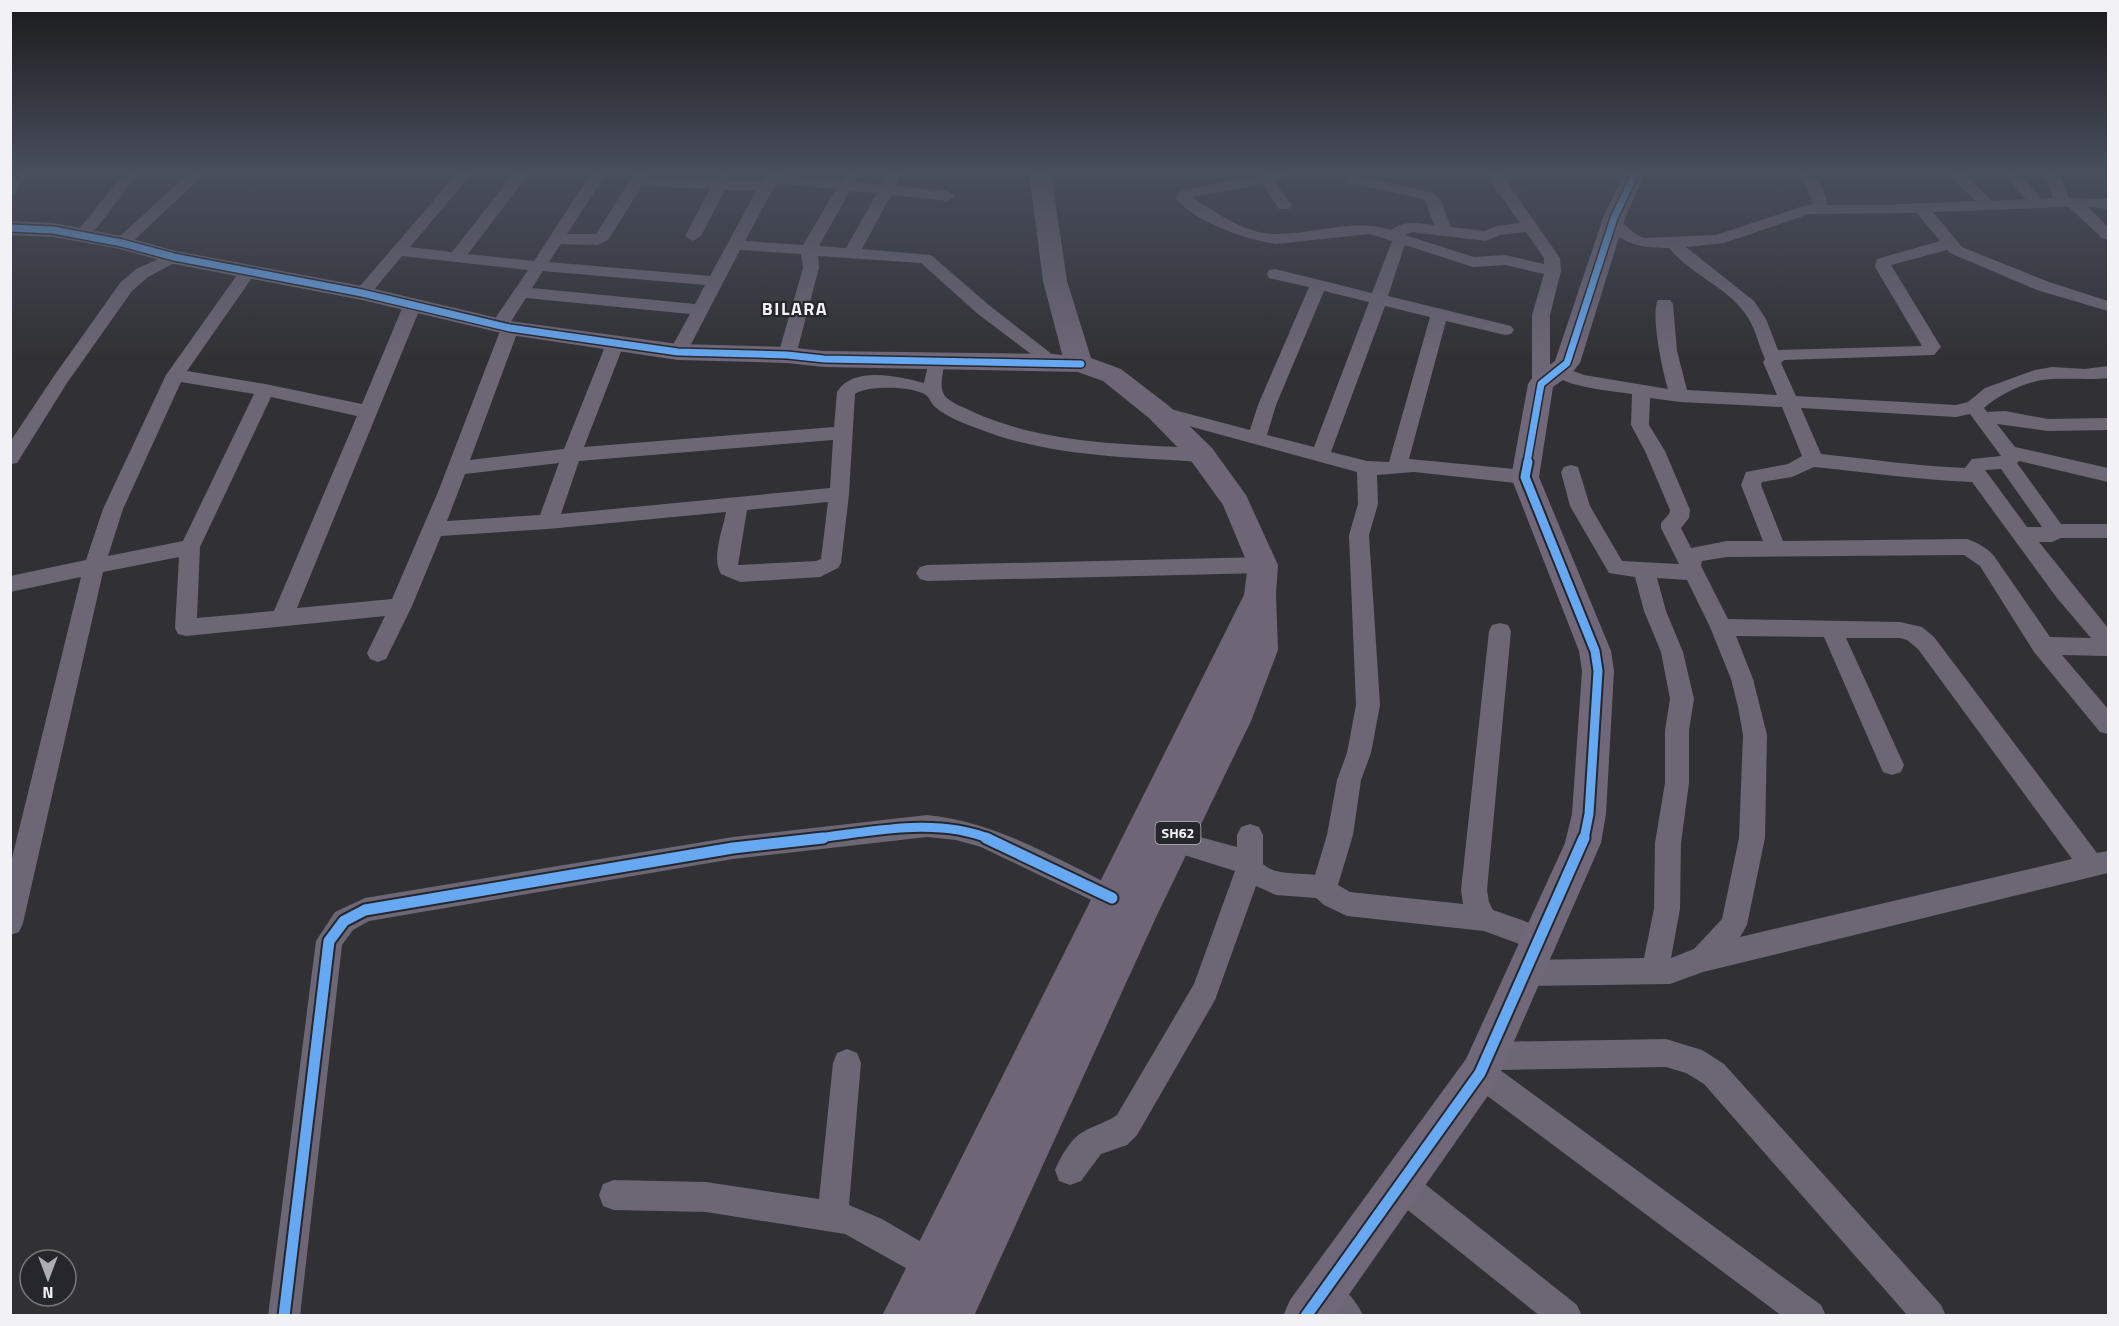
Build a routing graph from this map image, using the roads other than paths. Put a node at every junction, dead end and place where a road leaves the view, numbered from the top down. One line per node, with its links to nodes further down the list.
1 (70, 234): 23 (street)
2 (133, 234): 26 (street)
3 (413, 234): 31 (street)
4 (475, 234): 34 (street)
5 (558, 234): 25 (street)
6 (602, 234): 25 (street)
7 (741, 234): 29 (street)
8 (818, 234): 30 (street)
9 (862, 234): 32 (street)
10 (1049, 234): 54 (main road)
11 (1066, 234): 54 (main road)
12 (1251, 234): 13 (street)
13 (1321, 234)
14 (1381, 234): 24 (street)
15 (1400, 234): 24 (street)
16 (1471, 234): 17 (street)
17 (1491, 234)
18 (1535, 234): 36 (street)
19 (1609, 234): 60 (street)
20 (1626, 234): 27 (street)
21 (1734, 234): 27 (street)
22 (1941, 234): 28 (street)
23 (82, 236): 26 (street)
24 (1397, 238): 36 (street); 43 (street)
25 (554, 239): 35 (street)
26 (123, 243): 33 (street)
27 (1674, 243): 55 (street)
28 (1949, 244): 46 (street); 55 (street)
29 (735, 245): 30 (street); 39 (street)
30 (809, 249): 32 (street); 53 (street)
31 (398, 251): 34 (street); 42 (street)
32 (852, 252): 57 (street)
33 (174, 257): 37 (street); 76 (street)
34 (456, 258): 35 (street)
35 (537, 266): 39 (street); 41 (street)
36 (1553, 271): 60 (street)
37 (248, 272): 42 (street); 59 (street)
38 (1275, 274): 40 (street)
39 (716, 281): 47 (street)
40 (1318, 285): 43 (street); 71 (street)
41 (520, 292): 47 (street); 49 (street)
42 (363, 293): 45 (street)
43 (1377, 300): 48 (street); 74 (street)
44 (1664, 304): 64 (street)
45 (412, 306): 49 (street); 66 (street)
46 (2109, 306)
47 (700, 310): 52 (street)
48 (1440, 314): 50 (street); 78 (street)
49 (505, 327): 51 (street); 79 (street)
50 (1505, 330)
51 (615, 344): 52 (street); 72 (street)
52 (678, 352): 53 (street)
53 (787, 355): 56 (street)
54 (1096, 355): 57 (street); 67 (main road, SH62)
55 (1774, 358): 65 (street)
56 (936, 360): 57 (street); 63 (street)
57 (1053, 362)
58 (2109, 372): 68 (street)
59 (175, 375): 61 (street); 94 (street)
60 (1550, 378): 62 (street); 84 (street)
61 (265, 390): 66 (street); 92 (street)
62 (1641, 390): 64 (street); 95 (street)
63 (933, 391): 70 (street); 73 (street)
64 (1680, 396): 65 (street)
65 (1791, 402): 68 (street); 77 (street)
66 (369, 412): 101 (street)
67 (1159, 412): 71 (street); 73 (main road, SH62)
68 (1978, 412): 69 (street); 75 (street)
69 (2109, 424)
70 (843, 433): 72 (street); 85 (street)
71 (1257, 438): 74 (street)
72 (571, 454): 79 (street); 87 (street)
73 (1202, 455): 98 (main road, SH62)
74 (1320, 455): 80 (street)
75 (2007, 457): 82 (street); 83 (street); 89 (street)
76 (10, 458)
77 (1810, 460): 82 (street); 93 (street)
78 (1397, 467): 80 (street); 84 (street)
79 (459, 468): 88 (street)
80 (1367, 468): 114 (street)
81 (1571, 472): 96 (street)
82 (1977, 475): 91 (street)
83 (2109, 475)
84 (1525, 477): 118 (street)
85 (839, 494): 86 (street); 86 (street)
86 (738, 503): 87 (street)
87 (548, 522): 88 (street)
88 (432, 529): 100 (street)
89 (2055, 531): 90 (street); 91 (street)
90 (2109, 531)
91 (2021, 534): 105 (street)
92 (190, 547): 94 (street); 101 (street)
93 (1776, 549): 95 (street); 106 (street)
94 (94, 566): 99 (street); 117 (street)
95 (1692, 569): 96 (street); 102 (street)
96 (1644, 570): 120 (street)
97 (927, 573): 98 (street)
98 (1262, 580): 111 (main road, SH62); 115 (main road)
99 (12, 587)
100 (401, 606): 101 (street); 107 (street)
101 (282, 618)
102 (1721, 627): 103 (street); 119 (street)
103 (1831, 629): 109 (street); 112 (street)
104 (1500, 631): 116 (street)
105 (2109, 645): 106 (street)
106 (2042, 646): 108 (street)
107 (378, 652)
108 (2109, 725)
109 (1892, 765)
110 (1250, 835): 113 (street)
111 (1174, 841): 113 (street); 132 (main road, SH62)
112 (2100, 864): 119 (street)
113 (1250, 866): 114 (street); 124 (street)
114 (1324, 889): 116 (street)
115 (1112, 898): 128 (main road); 130 (street)
116 (1484, 919): 118 (street)
117 (10, 923)
118 (1541, 939): 121 (street)
119 (1702, 959): 120 (street)
120 (1656, 971): 121 (street)
121 (1527, 973): 123 (street)
122 (846, 1063): 127 (street)
123 (1484, 1065): 125 (street); 135 (street); 136 (street)
124 (1070, 1170)
125 (1400, 1184): 129 (street); 134 (street)
126 (614, 1195): 127 (street)
127 (833, 1217): 128 (street)
128 (931, 1266): 131 (main road)
129 (1314, 1304): 133 (street)
130 (284, 1316)
131 (906, 1316)
132 (949, 1316)
133 (1347, 1316)
134 (1566, 1316)
135 (1810, 1316)
136 (1930, 1316)

